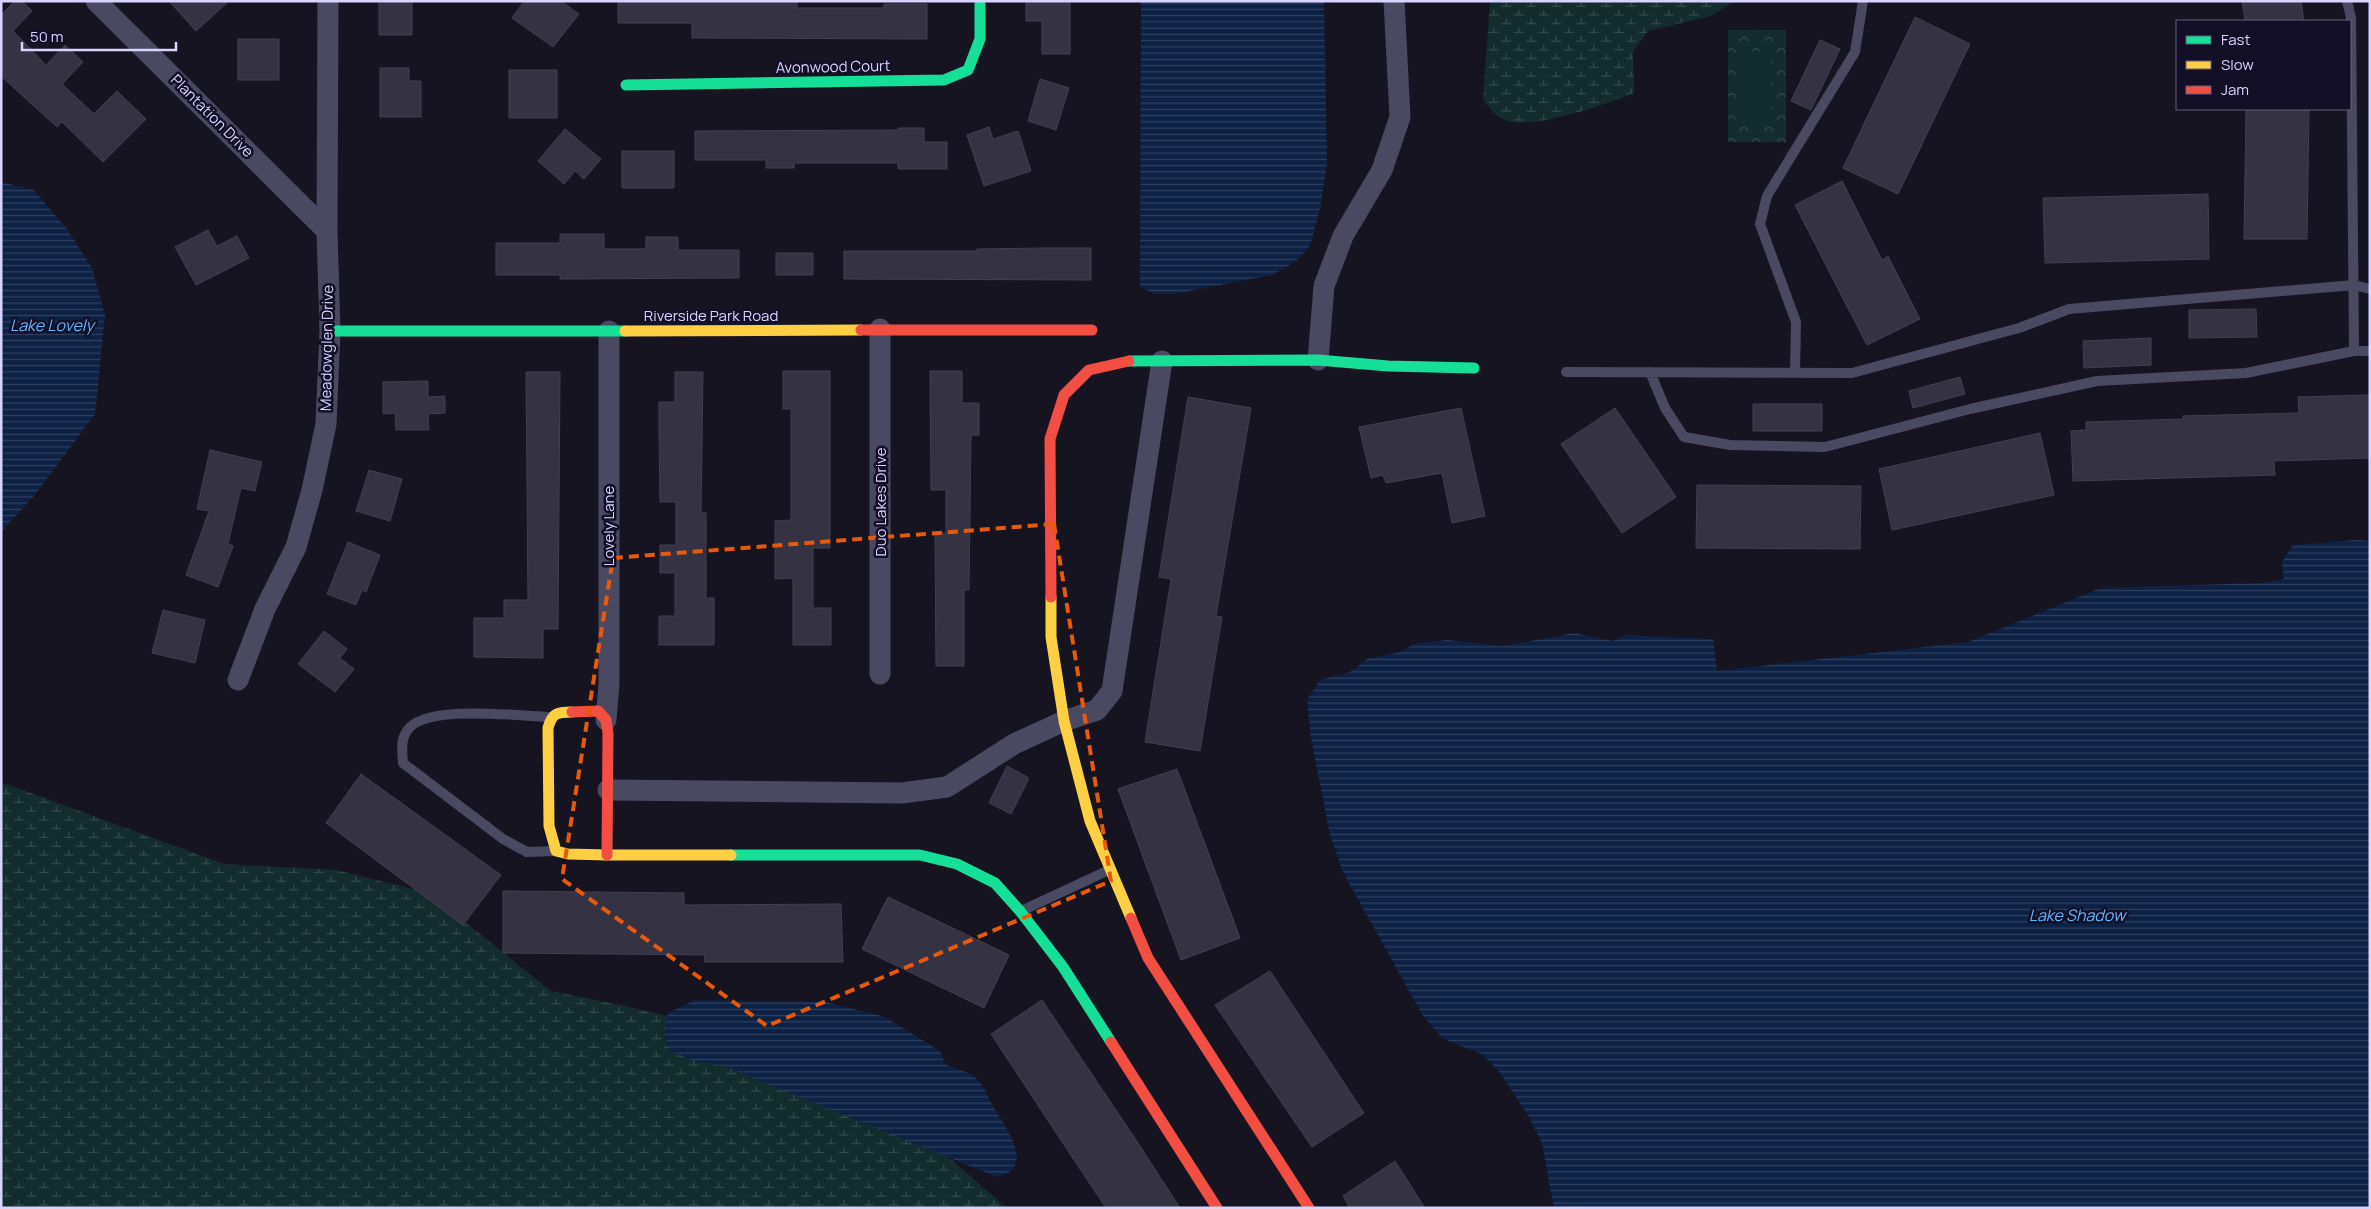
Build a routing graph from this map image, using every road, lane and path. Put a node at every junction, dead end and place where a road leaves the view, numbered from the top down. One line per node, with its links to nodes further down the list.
1 (96, 1): 8 (street, Plantation Drive)
2 (328, 1): 8 (street, Meadowglen Drive)
3 (980, 1): 7 (street, Avonwood Court)
4 (1394, 1): 17 (street)
5 (1863, 1): 22 (lane)
6 (2347, 1): 9 (lane)
7 (626, 85)
8 (327, 231): 14 (street, Meadowglen Drive)
9 (2354, 285): 10 (lane); 15 (lane); 22 (lane)
10 (2370, 289)
11 (880, 330): 12 (street, Riverside Park Road); 13 (street, Riverside Park Road); 23 (street, Duo Lakes Drive)
12 (1092, 330)
13 (610, 331): 14 (street, Riverside Park Road); 26 (street, Lovely Lane)
14 (330, 332): 24 (street, Meadowglen Drive)
15 (2354, 351): 16 (lane); 21 (lane)
16 (2370, 351)
17 (1318, 360): 18 (street); 19 (street)
18 (1162, 361): 27 (street); 27 (street)
19 (1474, 368)
20 (1566, 372): 21 (lane)
21 (1650, 372): 22 (lane)
22 (1795, 372)
23 (880, 674)
24 (238, 680)
25 (551, 717): 26 (street); 29 (street); 29 (lane)
26 (606, 720): 28 (street)
27 (1064, 720): 28 (street); 31 (street)
28 (608, 790): 30 (street)
29 (556, 851): 30 (street)
30 (607, 855): 32 (street)
31 (1109, 870): 32 (lane); 34 (street)
32 (1020, 911): 33 (street)
33 (1217, 1208)
34 (1308, 1208)

